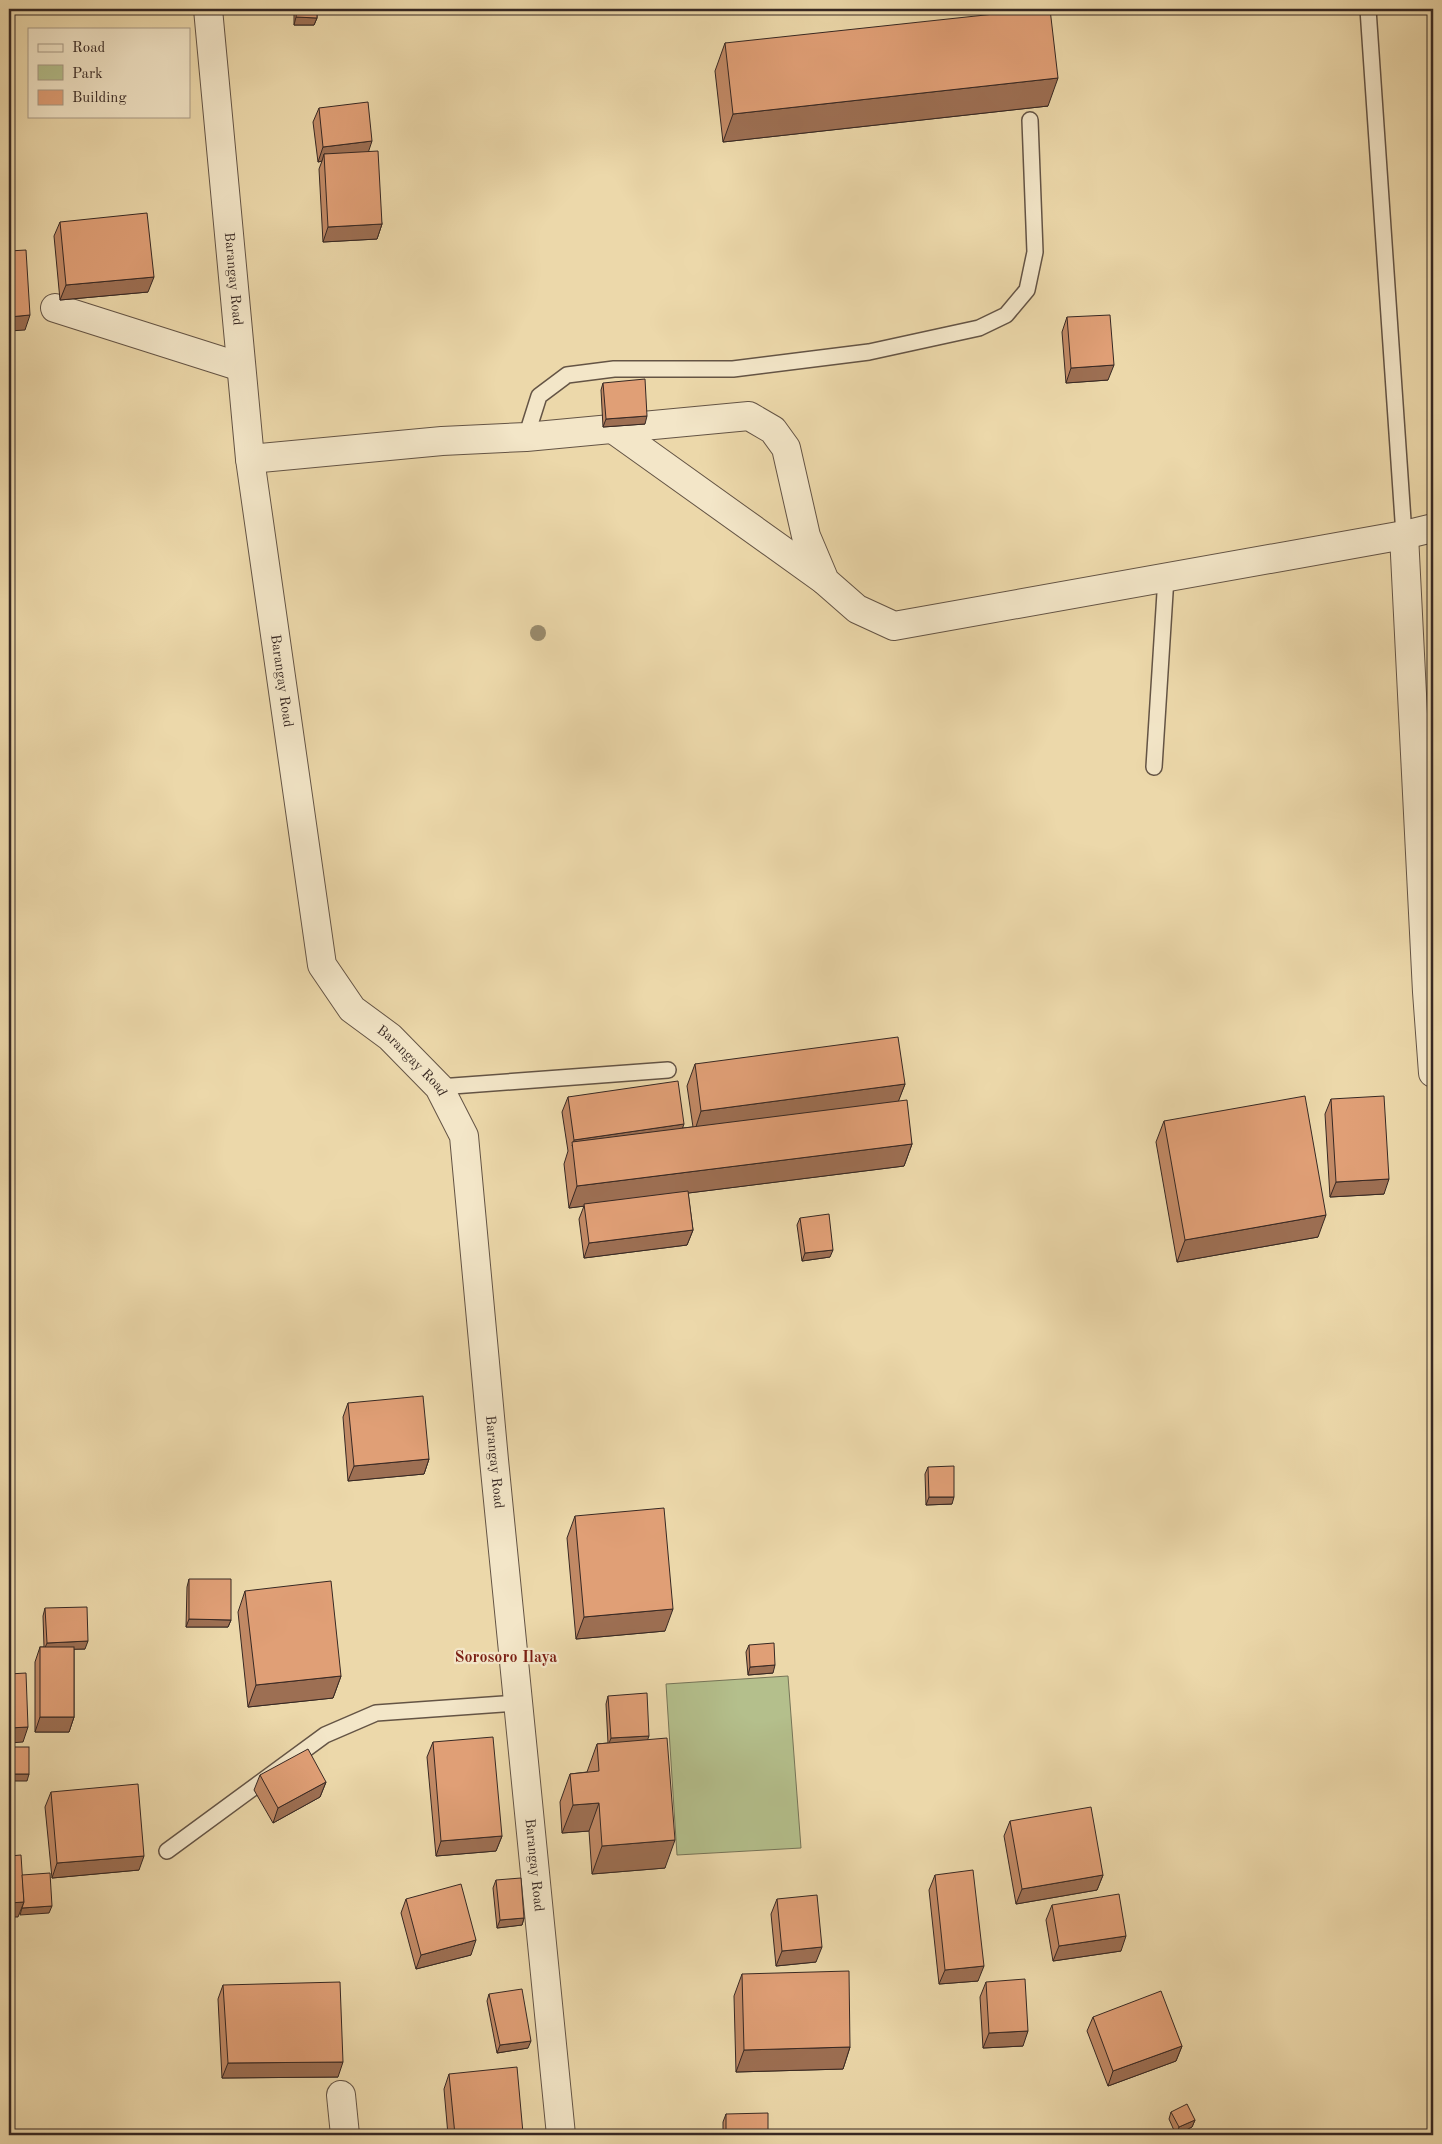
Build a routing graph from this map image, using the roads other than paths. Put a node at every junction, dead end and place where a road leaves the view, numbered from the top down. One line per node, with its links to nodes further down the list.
1 (208, 9): 5 (street, Barangay Road)
2 (1368, 9): 10 (lane)
3 (1030, 120): 7 (lane)
4 (55, 308): 5 (street)
5 (241, 367): 8 (street, Barangay Road)
6 (613, 429): 7 (street); 12 (street); 12 (street)
7 (526, 437): 8 (street)
8 (250, 459): 16 (street, Barangay Road)
9 (1433, 528): 10 (street)
10 (1404, 535): 11 (street); 15 (street)
11 (1166, 577): 12 (street); 13 (lane)
12 (825, 581)
13 (1154, 767)
14 (668, 1070): 16 (lane)
15 (1433, 1073)
16 (439, 1087): 17 (street, Barangay Road)
17 (518, 1703): 18 (lane); 21 (street, Barangay Road)
18 (167, 1851)
19 (341, 2095): 20 (street)
20 (344, 2135)
21 (561, 2135)

